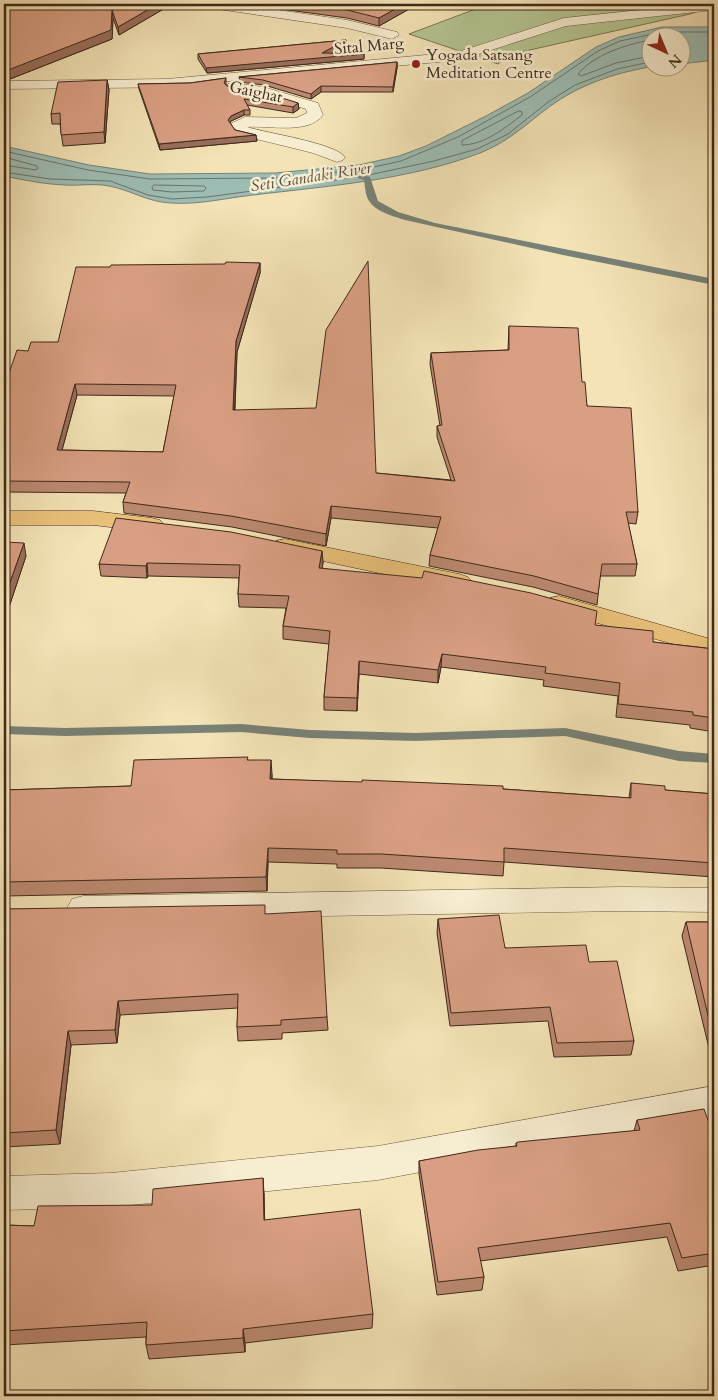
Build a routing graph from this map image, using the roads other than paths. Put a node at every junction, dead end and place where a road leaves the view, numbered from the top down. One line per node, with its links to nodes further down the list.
1 (211, 4): 3 (street)
2 (714, 6): 4 (street, Sital Marg)
3 (392, 35)
4 (172, 82): 5 (street, Gaighat); 6 (street, Gaighat)
5 (4, 85)
6 (337, 157)
7 (4, 518): 8 (main road)
8 (177, 528)
9 (260, 541): 10 (main road)
10 (484, 587)
11 (533, 597): 12 (main road)
12 (714, 648)
13 (714, 900): 14 (street)
14 (52, 908)
15 (713, 1105): 16 (street)
16 (4, 1192)

